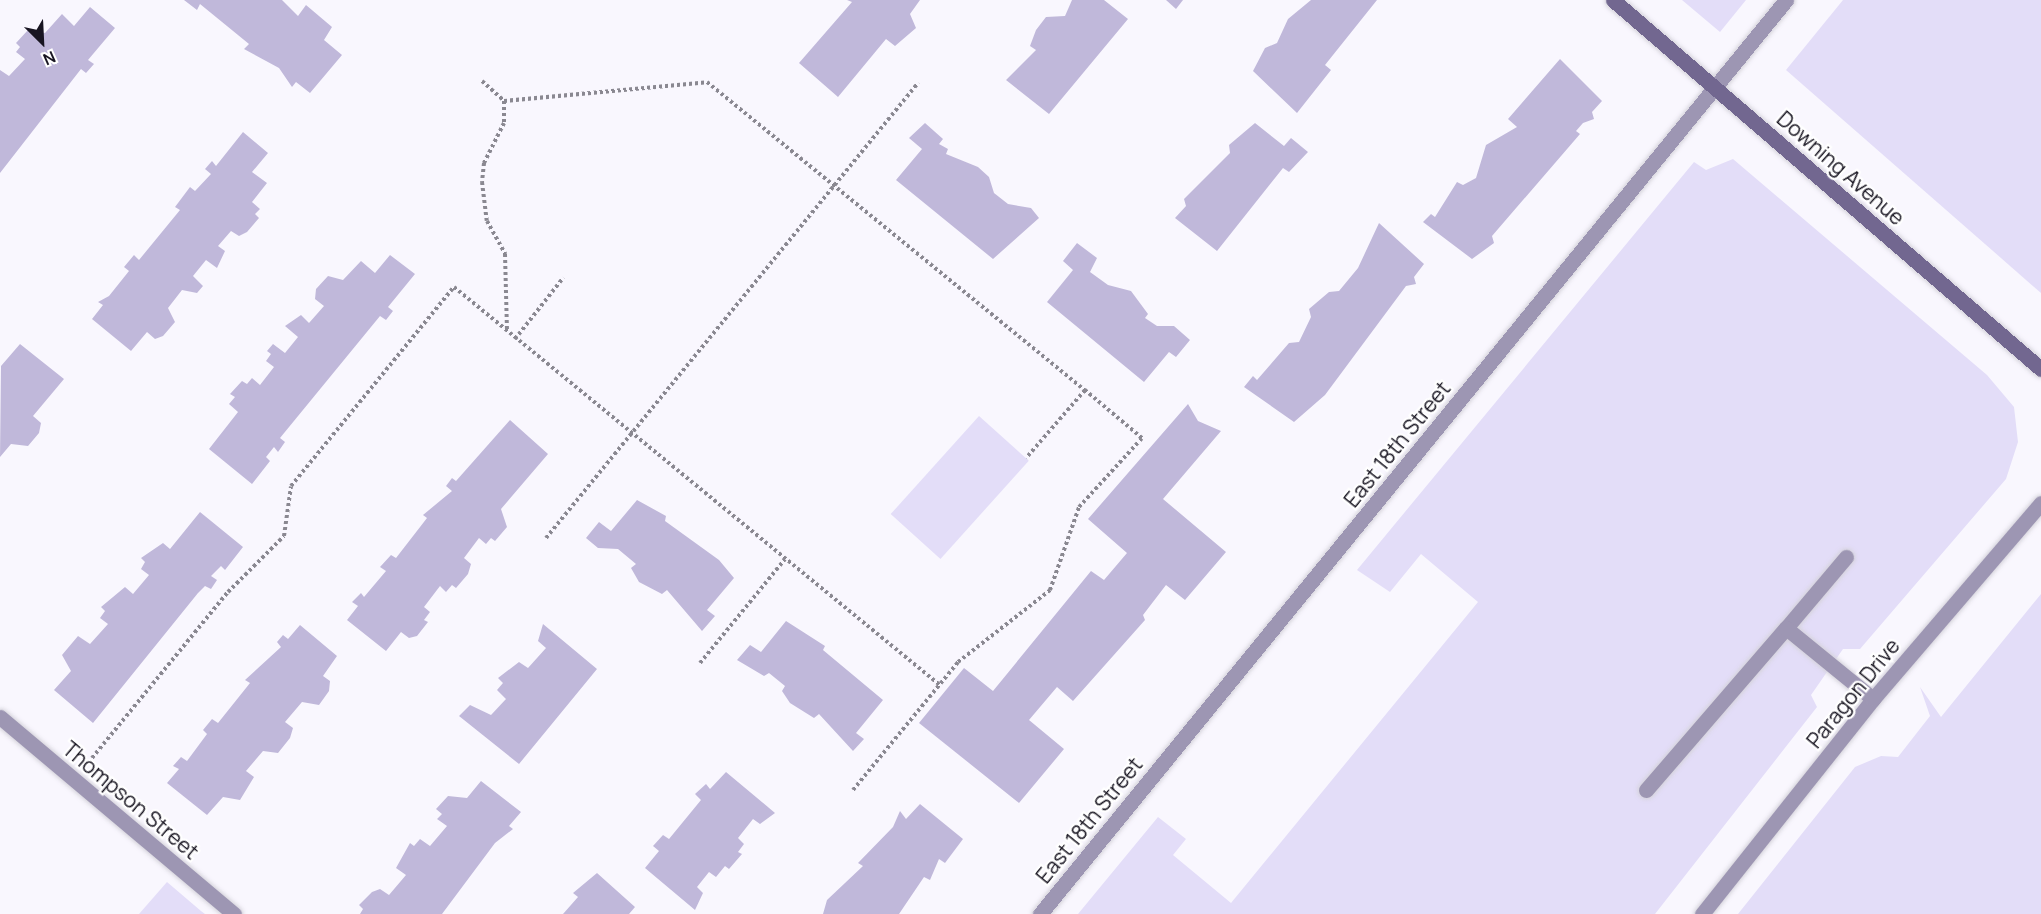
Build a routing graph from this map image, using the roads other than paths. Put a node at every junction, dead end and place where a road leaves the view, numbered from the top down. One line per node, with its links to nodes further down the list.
1 (1613, 0): 3 (street, Downing Avenue)
2 (1786, 0): 3 (street, East 18th Street)
3 (1714, 87): 4 (street, Downing Avenue); 12 (street, East 18th Street)
4 (2041, 369)
5 (2041, 503): 8 (street, Paragon Drive)
6 (1846, 557): 7 (street)
7 (1786, 628): 8 (street); 10 (street)
8 (1873, 699): 13 (street, Paragon Drive)
9 (0, 717): 11 (street, Thompson Street)
10 (1646, 790)
11 (234, 914)
12 (1040, 914)
13 (1702, 914)

